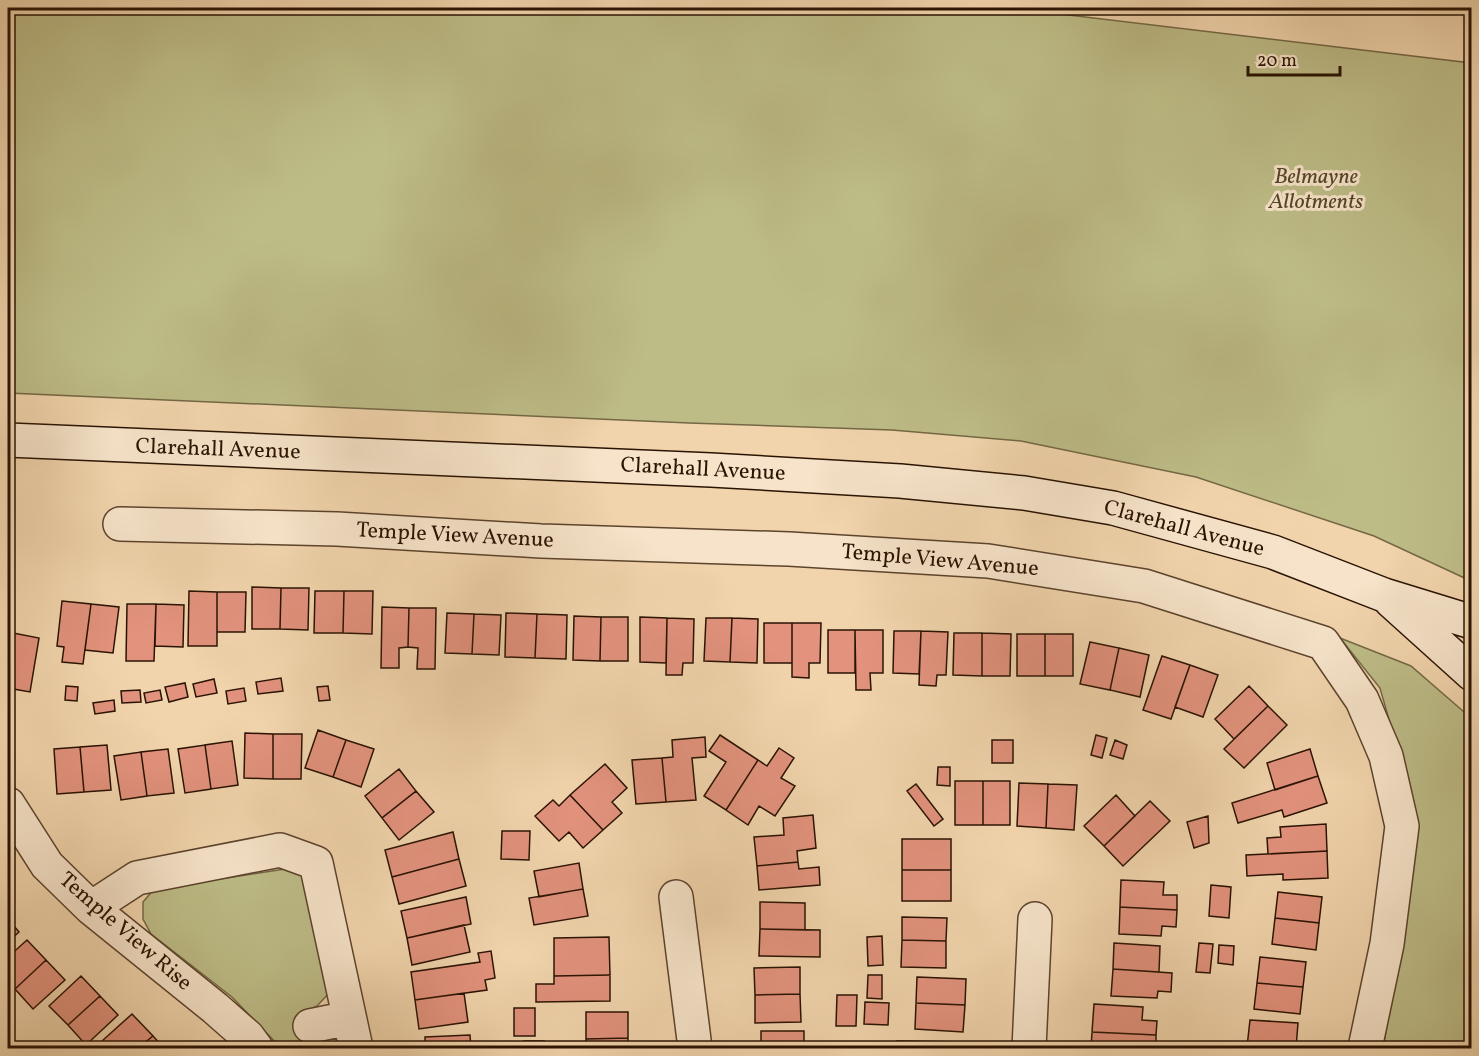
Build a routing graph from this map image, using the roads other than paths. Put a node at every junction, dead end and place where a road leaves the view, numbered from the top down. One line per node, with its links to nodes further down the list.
1 (8, 440): 3 (street, Clarehall Avenue)
2 (120, 524): 15 (street, Temple View Avenue)
3 (1384, 595): 4 (street, Clarehall Avenue); 5 (street, Clarehall Avenue)
4 (1472, 622)
5 (1472, 674)
6 (8, 804): 8 (street, Temple View Rise)
7 (676, 897): 13 (street)
8 (91, 908): 11 (street); 12 (street, Temple View Rise)
9 (1035, 919): 14 (street)
10 (310, 1026): 11 (street)
11 (352, 1033)
12 (256, 1048)
13 (695, 1048)
14 (1029, 1048)
15 (1365, 1048)

